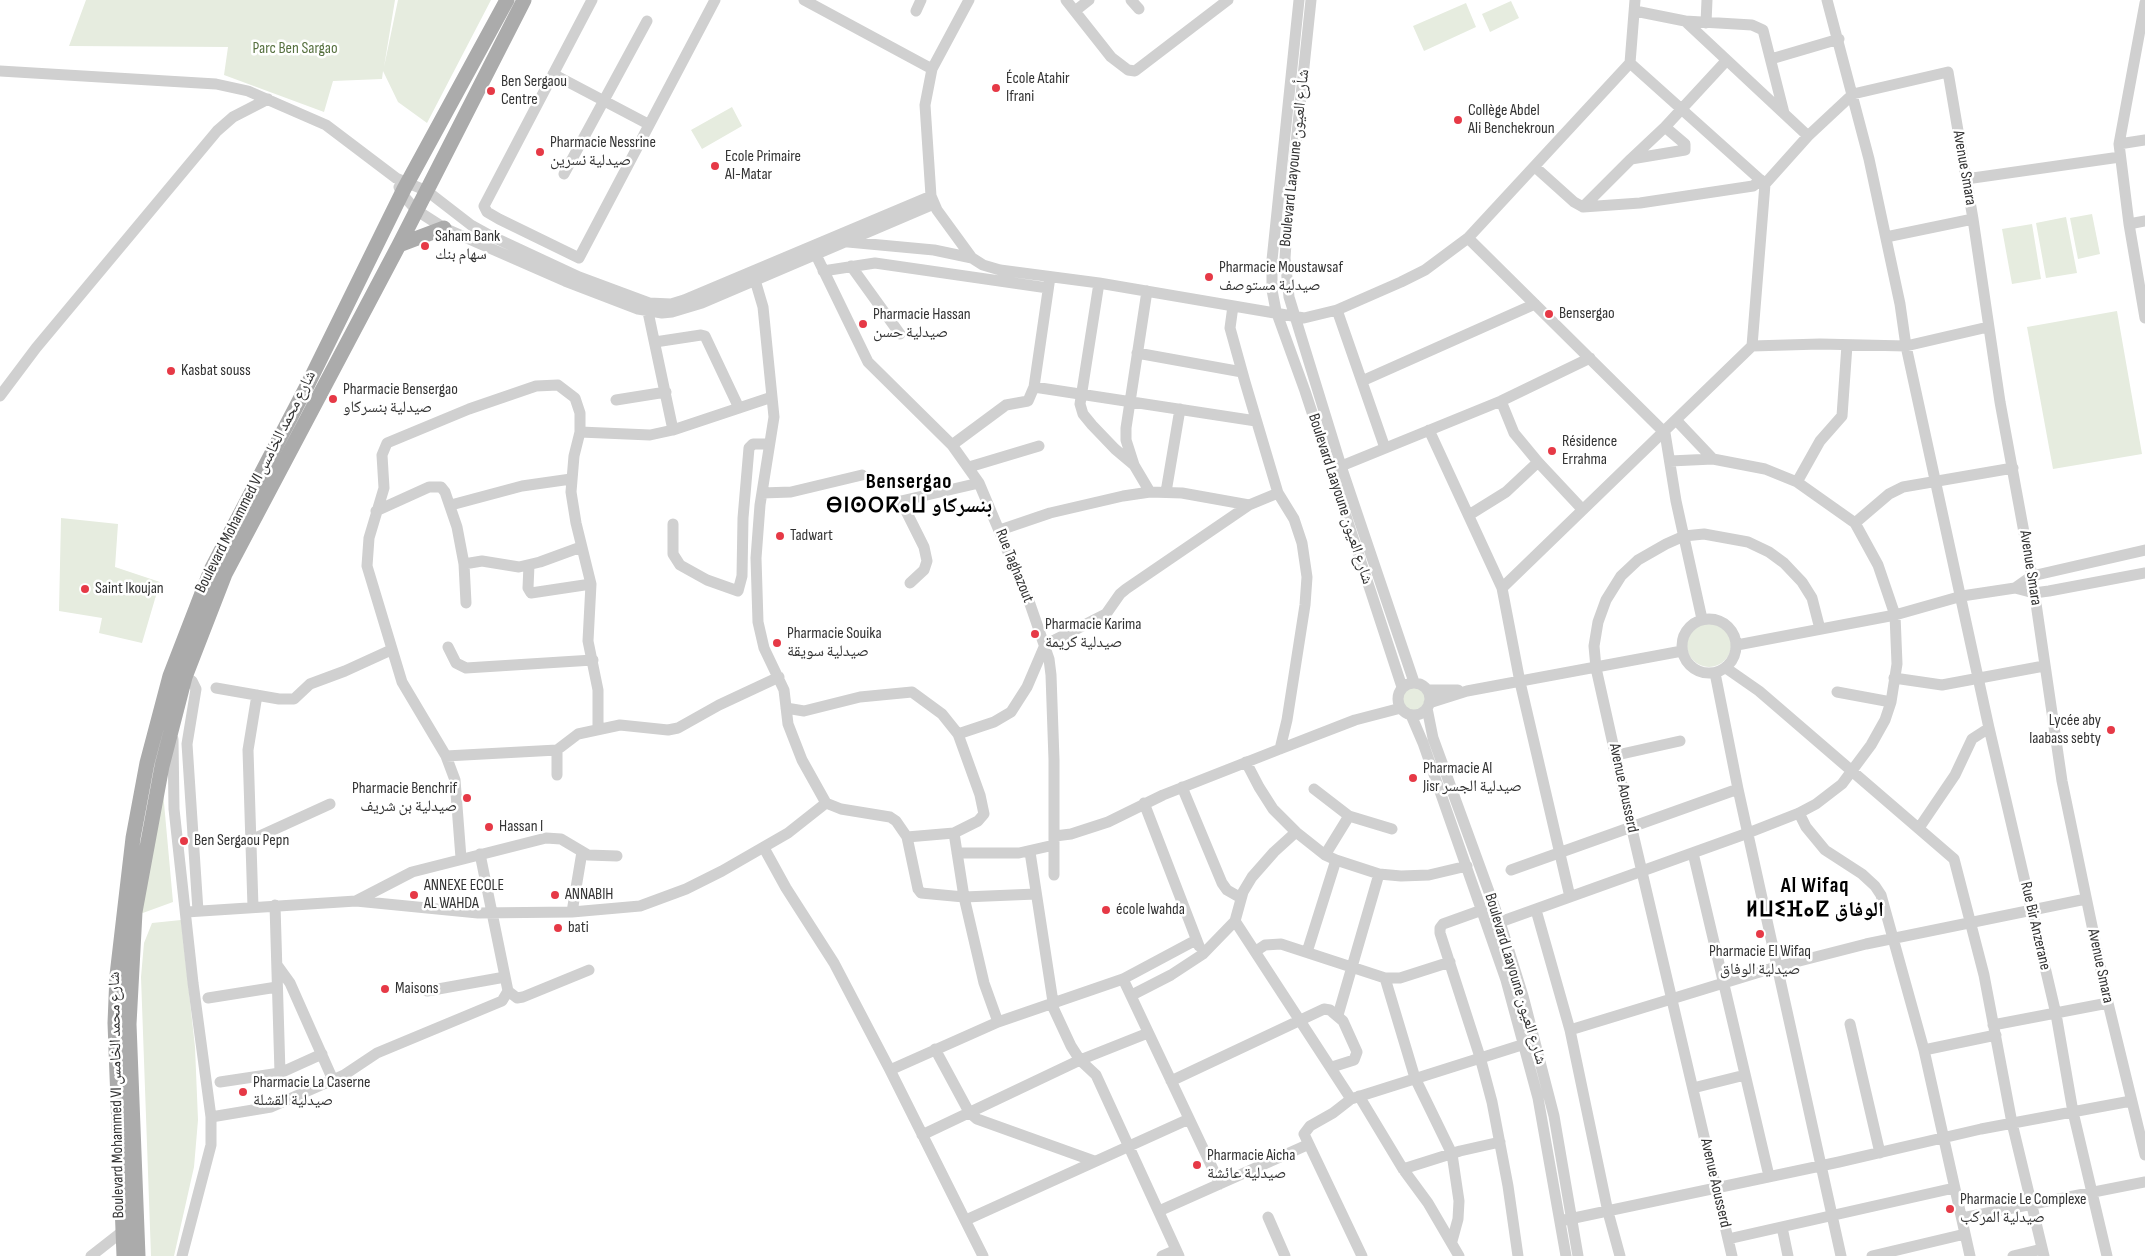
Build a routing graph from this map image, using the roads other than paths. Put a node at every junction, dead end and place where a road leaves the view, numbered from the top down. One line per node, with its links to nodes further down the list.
1 (507, 0): 45 (main road, Boulevard Mohammed VI شارع محمد الخامس)
2 (524, 0): 46 (main road, Boulevard Mohammed VI شارع محمد الخامس)
3 (592, 0): 28 (street)
4 (715, 0): 34 (street)
5 (804, 0): 26 (street)
6 (921, 0): 18 (street)
7 (968, 0): 26 (street)
8 (1066, 0): 17 (street)
9 (1089, 0): 17 (street)
10 (1228, 0): 17 (street)
11 (1298, 0): 71 (street, Boulevard Laayoune شأرع العيون)
12 (1311, 0): 73 (street, Boulevard Laayoune شأرع العيون)
13 (1707, 0): 21 (street)
14 (1829, 0): 22 (street, Rue Bir Anzerane)
15 (2145, 3): 38 (street)
16 (1635, 6): 19 (street); 25 (street)
17 (1075, 11)
18 (916, 12)
19 (1685, 21): 21 (street); 24 (street)
20 (647, 22): 31 (street)
21 (1706, 22): 23 (street)
22 (1839, 39): 23 (street); 29 (street, Rue Bir Anzerane)
23 (1771, 59): 33 (street)
24 (1726, 61): 32 (street); 33 (street)
25 (1630, 63): 32 (street); 41 (street)
26 (932, 69): 47 (street)
27 (0, 71): 30 (street)
28 (553, 74): 31 (street); 59 (street)
29 (1853, 94): 36 (street); 43 (street, Avenue Smara); 54 (street, Rue Bir Anzerane)
30 (268, 99): 45 (street); 88 (street)
31 (605, 100): 34 (street); 42 (street)
32 (1680, 109): 35 (street); 44 (street)
33 (1784, 113): 36 (street)
34 (648, 124): 59 (street)
35 (1665, 127): 40 (street); 40 (street)
36 (1808, 136): 44 (street)
37 (2145, 140): 38 (street)
38 (2119, 144): 39 (street)
39 (2120, 157): 43 (street); 52 (street)
40 (1631, 159): 48 (street)
41 (1534, 167): 48 (street); 55 (street)
42 (564, 174)
43 (1966, 179): 50 (street, Avenue Smara)
44 (1763, 182): 48 (street); 79 (street)
45 (402, 185): 46 (street); 49 (street); 315 (main road, Boulevard Mohammed VI شارع محمد الخامس)
46 (427, 191): 49 (main road, Boulevard Mohammed VI شارع محمد الخامس); 63 (street)
47 (932, 200): 56 (street); 60 (street); 63 (street)
48 (1583, 208)
49 (416, 210): 53 (street); 57 (main road, Boulevard Mohammed VI شارع محمد الخامس)
50 (1973, 220): 54 (street); 75 (street, Avenue Smara)
51 (2145, 221): 52 (street)
52 (2129, 224): 74 (street)
53 (444, 228): 57 (main road); 72 (street)
54 (1886, 237): 80 (street, Rue Bir Anzerane)
55 (1468, 238): 68 (street); 70 (street)
56 (846, 242): 58 (street); 60 (street)
57 (399, 245): 158 (main road, Boulevard Mohammed VI شارع محمد الخامس)
58 (816, 255): 62 (street, Rue Taghazout); 64 (street)
59 (579, 258): 63 (street)
60 (972, 258): 65 (street)
61 (851, 266): 62 (street); 65 (street); 76 (street)
62 (823, 271): 102 (street, Rue Taghazout)
63 (572, 274)
64 (755, 280): 72 (street); 89 (street)
65 (1049, 282): 66 (street); 85 (street)
66 (1099, 283): 67 (street); 87 (street)
67 (1147, 291): 69 (street); 81 (street)
68 (1535, 304): 82 (street); 84 (street)
69 (1233, 306): 71 (street); 83 (street)
70 (1337, 310): 73 (street); 84 (street)
71 (1276, 311): 73 (street); 110 (street, Boulevard Laayoune شارع العيون)
72 (648, 312): 77 (street)
73 (1294, 315): 110 (street, Boulevard Laayoune شارع العيون)
74 (2145, 315)
75 (1988, 328): 80 (street); 111 (street, Avenue Smara)
76 (900, 334)
77 (655, 342): 86 (street); 93 (street)
78 (1846, 345): 79 (street); 80 (street); 115 (street)
79 (1752, 346): 96 (street)
80 (1906, 346): 114 (street, Rue Bir Anzerane)
81 (1137, 353): 83 (street); 92 (street)
82 (1590, 358): 91 (street); 100 (street)
83 (1242, 372): 95 (street)
84 (1362, 381): 104 (street)
85 (1034, 387): 87 (street); 102 (street)
86 (666, 392): 90 (street); 97 (street)
87 (1080, 394): 92 (street); 108 (street)
88 (0, 396)
89 (772, 396): 93 (street); 101 (street)
90 (616, 400)
91 (1502, 401): 98 (street); 107 (street)
92 (1129, 402): 94 (street); 108 (street)
93 (739, 408): 97 (street)
94 (1180, 409): 95 (street); 118 (street)
95 (1256, 421): 120 (street)
96 (1677, 421): 100 (street); 105 (street)
97 (673, 430): 99 (street)
98 (1428, 430): 104 (street); 125 (street)
99 (580, 432): 113 (street); 124 (street)
100 (1665, 433): 106 (street); 123 (street)
101 (769, 444): 119 (street); 140 (street)
102 (952, 445): 109 (street, Rue Taghazout)
103 (1039, 446): 109 (street)
104 (1385, 448): 110 (street)
105 (1713, 459): 106 (street); 115 (street)
106 (1670, 461): 129 (street)
107 (1538, 462): 123 (street); 125 (street)
108 (1134, 465): 117 (street)
109 (969, 467): 116 (street, Rue Taghazout)
110 (1336, 468): 162 (street, Boulevard Laayoune شارع العيون); 164 (street, Boulevard Laayoune شارع العيون)
111 (2013, 468): 114 (street); 135 (street, Avenue Smara)
112 (862, 475): 119 (street)
113 (571, 479): 121 (street); 130 (street)
114 (1935, 480): 126 (street); 143 (street, Rue Bir Anzerane)
115 (1797, 482): 126 (street)
116 (980, 483): 128 (street, Rue Taghazout); 136 (street)
117 (1150, 492): 118 (street); 128 (street)
118 (1166, 492): 122 (street)
119 (762, 493): 142 (street)
120 (1278, 493): 122 (street); 180 (street)
121 (451, 505): 124 (street); 132 (street)
122 (1248, 505): 148 (street)
123 (1582, 510): 138 (street)
124 (376, 511): 151 (street)
125 (1469, 515): 138 (street)
126 (1855, 523): 145 (street)
127 (672, 524): 140 (street)
128 (1000, 530): 148 (street, Rue Taghazout)
129 (1684, 536): 146 (street); 147 (street, Avenue Aousserd); 155 (street, Avenue Aousserd)
130 (581, 547): 133 (street); 137 (street)
131 (2145, 550): 135 (street)
132 (464, 564): 133 (street); 144 (street)
133 (528, 565): 137 (street)
134 (2145, 574): 141 (street)
135 (2032, 576): 139 (street); 141 (street, Avenue Smara)
136 (910, 583)
137 (590, 584): 153 (street)
138 (1502, 588): 163 (street)
139 (2014, 588): 141 (street); 143 (street)
140 (738, 591): 142 (street)
141 (2034, 593): 154 (street, Avenue Smara)
142 (756, 594): 159 (street)
143 (1962, 596): 145 (street); 161 (street, Rue Bir Anzerane)
144 (466, 603)
145 (1895, 615): 147 (street); 160 (street)
146 (1702, 619): 149 (street); 152 (street)
147 (1820, 629): 149 (street)
148 (1045, 645): 178 (street); 203 (street, Rue Taghazout)
149 (1737, 645): 156 (street)
150 (448, 646): 153 (street)
151 (391, 650): 169 (street); 183 (street)
152 (1682, 651): 155 (street); 157 (street)
153 (593, 660): 176 (street)
154 (2044, 666): 161 (street); 223 (street, Avenue Smara)
155 (1596, 668): 163 (street); 182 (street, Avenue Aousserd)
156 (1726, 668): 157 (street); 185 (street)
157 (1715, 673): 188 (street)
158 (185, 677): 175 (main road, Boulevard Mohammed VI شارع محمد الخامس); 230 (street)
159 (779, 677): 173 (street); 176 (street)
160 (1894, 678): 161 (street); 170 (street)
161 (1979, 680): 177 (street, Rue Bir Anzerane)
162 (1414, 682): 164 (street); 166 (street)
163 (1520, 682): 167 (street); 207 (street)
164 (1402, 687): 171 (street)
165 (216, 688): 169 (street)
166 (1427, 690): 167 (street); 172 (street)
167 (1467, 691): 172 (street)
168 (1836, 692): 170 (street)
169 (257, 695): 202 (street)
170 (1891, 702): 185 (street)
171 (1399, 703): 174 (street); 180 (street)
172 (1428, 706): 174 (street); 234 (street, Boulevard Laayoune شارع العيون)
173 (786, 708): 178 (street); 190 (street)
174 (1411, 715): 214 (street, Boulevard Laayoune شارع العيون)
175 (173, 723): 230 (street); 324 (main road, Boulevard Mohammed VI شارع محمد الخامس)
176 (598, 728): 181 (street)
177 (1989, 728): 196 (street); 227 (street, Rue Bir Anzerane)
178 (958, 734): 199 (street)
179 (1680, 741): 182 (street)
180 (1280, 749): 184 (street)
181 (557, 750): 183 (street); 186 (street)
182 (1617, 755): 195 (street, Avenue Aousserd)
183 (446, 756): 212 (street)
184 (1246, 762): 187 (street); 198 (street)
185 (1852, 773): 193 (street); 196 (street)
186 (557, 775)
187 (1182, 787): 191 (street); 222 (street)
188 (1738, 789): 195 (street); 200 (street)
189 (1314, 790): 194 (street)
190 (826, 803): 201 (street); 204 (street)
191 (1144, 803): 203 (street); 237 (street)
192 (330, 804): 202 (street)
193 (1799, 813): 200 (street); 236 (street)
194 (1349, 816): 197 (street); 213 (street)
195 (1631, 825): 207 (street); 216 (street, Avenue Aousserd)
196 (1919, 828): 235 (street)
197 (1392, 830)
198 (1296, 832): 213 (street); 222 (street)
199 (954, 833): 201 (street); 208 (street)
200 (1748, 833): 209 (street); 244 (street)
201 (907, 838): 220 (street)
202 (251, 840): 226 (street)
203 (1054, 841): 206 (street); 218 (street, Rue Taghazout)
204 (764, 848): 232 (street); 274 (street)
205 (582, 852): 210 (street); 211 (street); 232 (street)
206 (1030, 852): 208 (street); 219 (street)
207 (1559, 852): 215 (street); 221 (street)
208 (956, 853): 220 (street)
209 (1693, 853): 216 (street); 249 (street)
210 (480, 854): 212 (street); 231 (street)
211 (616, 856)
212 (461, 858): 224 (street)
213 (1331, 858): 217 (street); 239 (street)
214 (1467, 866): 217 (street); 228 (street, Boulevard Laayoune شارع العيون)
215 (1511, 870)
216 (1642, 872): 221 (street); 255 (street, Avenue Aousserd)
217 (1379, 874): 243 (street)
218 (1054, 875)
219 (1036, 894): 220 (street); 256 (street)
220 (964, 897): 261 (street)
221 (1570, 897): 229 (street)
222 (1241, 898): 233 (street)
223 (2086, 899): 227 (street); 257 (street, Avenue Smara)
224 (356, 902): 225 (street); 231 (street)
225 (275, 905): 226 (street); 242 (street)
226 (253, 907): 230 (street)
227 (2032, 909): 235 (street); 258 (street, Rue Bir Anzerane)
228 (1482, 910): 241 (street); 267 (street, Boulevard Laayoune شارع العيون)
229 (1536, 910): 234 (street); 263 (street)
230 (192, 912): 286 (street)
231 (492, 912): 232 (street); 246 (street)
232 (572, 912)
233 (1235, 921): 238 (street); 240 (street)
234 (1500, 922): 266 (street, Boulevard Laayoune شارع العيون)
235 (1971, 922): 236 (street); 264 (street)
236 (1895, 938): 244 (street); 269 (street)
237 (1196, 940): 240 (street); 247 (street)
238 (1256, 950): 239 (street); 260 (street)
239 (1307, 952): 243 (street)
240 (1203, 954): 253 (street)
241 (1450, 962): 248 (street); 271 (street)
242 (277, 965): 250 (street); 270 (street)
243 (1351, 966): 248 (street); 259 (street)
244 (1776, 967): 249 (street); 298 (street)
245 (589, 970): 252 (street)
246 (505, 977): 251 (street); 252 (street)
247 (1123, 978): 253 (street); 256 (street)
248 (1385, 978): 277 (street)
249 (1724, 983): 255 (street); 276 (street)
250 (277, 987): 254 (street); 275 (street)
251 (427, 991)
252 (508, 991): 278 (street)
253 (1132, 995): 265 (street)
254 (208, 998)
255 (1672, 998): 263 (street); 281 (street, Avenue Aousserd)
256 (1052, 1003): 261 (street); 272 (street)
257 (2108, 1003): 258 (street); 283 (street, Avenue Smara)
258 (2056, 1014): 264 (street); 285 (street, Rue Bir Anzerane)
259 (1338, 1015): 260 (street); 273 (street)
260 (1300, 1020): 273 (street); 279 (street)
261 (998, 1022): 268 (street)
262 (1850, 1024): 294 (street)
263 (1570, 1030): 308 (street)
264 (1994, 1030): 269 (street); 288 (street)
265 (1148, 1033): 272 (street); 279 (street)
266 (1535, 1041): 267 (street); 313 (street, Boulevard Laayoune شارع العيون)
267 (1524, 1044): 271 (street); 313 (street, Boulevard Laayoune شارع العيون)
268 (935, 1049): 274 (street); 284 (street)
269 (1924, 1050): 290 (street)
270 (322, 1054): 275 (street); 278 (street)
271 (1480, 1057): 277 (street); 291 (street)
272 (1080, 1060): 284 (street); 293 (street)
273 (1332, 1067): 282 (street)
274 (890, 1070): 289 (street)
275 (280, 1073): 280 (street)
276 (1745, 1075): 281 (street); 300 (street)
277 (1415, 1078): 282 (street); 295 (street)
278 (333, 1080): 286 (street)
279 (1170, 1081): 287 (street)
280 (220, 1082)
281 (1693, 1088): 303 (street, Avenue Aousserd)
282 (1355, 1098): 292 (street); 299 (street)
283 (2131, 1101): 285 (street); 296 (street, Avenue Smara)
284 (969, 1112): 289 (street); 297 (street)
285 (2073, 1112): 288 (street); 305 (street, Rue Bir Anzerane)
286 (211, 1117): 325 (street)
287 (1188, 1119): 293 (street); 302 (street)
288 (2012, 1123): 290 (street); 306 (street)
289 (922, 1135): 312 (street)
290 (1943, 1138): 294 (street); 304 (street)
291 (1500, 1142): 295 (street); 331 (street)
292 (1307, 1145): 302 (street); 329 (street)
293 (1127, 1146): 297 (street); 307 (street)
294 (1880, 1153): 298 (street)
295 (1452, 1154): 299 (street); 318 (street)
296 (2145, 1156)
297 (1094, 1162): 312 (street)
298 (1822, 1166): 300 (street); 309 (street)
299 (1403, 1169): 318 (street)
300 (1769, 1176): 303 (street)
301 (2145, 1182): 305 (street)
302 (1220, 1184): 307 (street)
303 (1716, 1188): 308 (street); 317 (street, Avenue Aousserd)
304 (1954, 1188): 309 (street); 311 (street)
305 (2093, 1193): 306 (street); 341 (street, Rue Bir Anzerane)
306 (2033, 1205): 311 (street); 320 (street)
307 (1159, 1212): 319 (street)
308 (1608, 1212): 313 (street); 334 (street)
309 (1832, 1214): 314 (street); 337 (street)
310 (1268, 1217): 328 (street)
311 (1962, 1218): 316 (street)
312 (966, 1220): 326 (street)
313 (1566, 1220): 332 (street, Boulevard Laayoune شارع العيون); 333 (street, Boulevard Laayoune شارع العيون)
314 (1782, 1227): 317 (street); 336 (street)
315 (122, 1230): 322 (street); 323 (main road, Boulevard Mohammed VI شارع محمد الخامس)
316 (1965, 1234): 321 (street); 339 (street)
317 (1728, 1239): 335 (street, Avenue Aousserd)
318 (1452, 1241): 330 (street)
319 (1178, 1253): 327 (street)
320 (2043, 1253): 340 (street)
321 (1892, 1254): 338 (street)
322 (91, 1256)
323 (124, 1256)
324 (138, 1256)
325 (182, 1256)
326 (983, 1256)
327 (1162, 1256)
328 (1285, 1256)
329 (1362, 1256)
330 (1459, 1256)
331 (1518, 1256)
332 (1566, 1256)
333 (1578, 1256)
334 (1620, 1256)
335 (1732, 1256)
336 (1788, 1256)
337 (1841, 1256)
338 (1872, 1256)
339 (1970, 1256)
340 (2013, 1256)
341 (2107, 1256)

